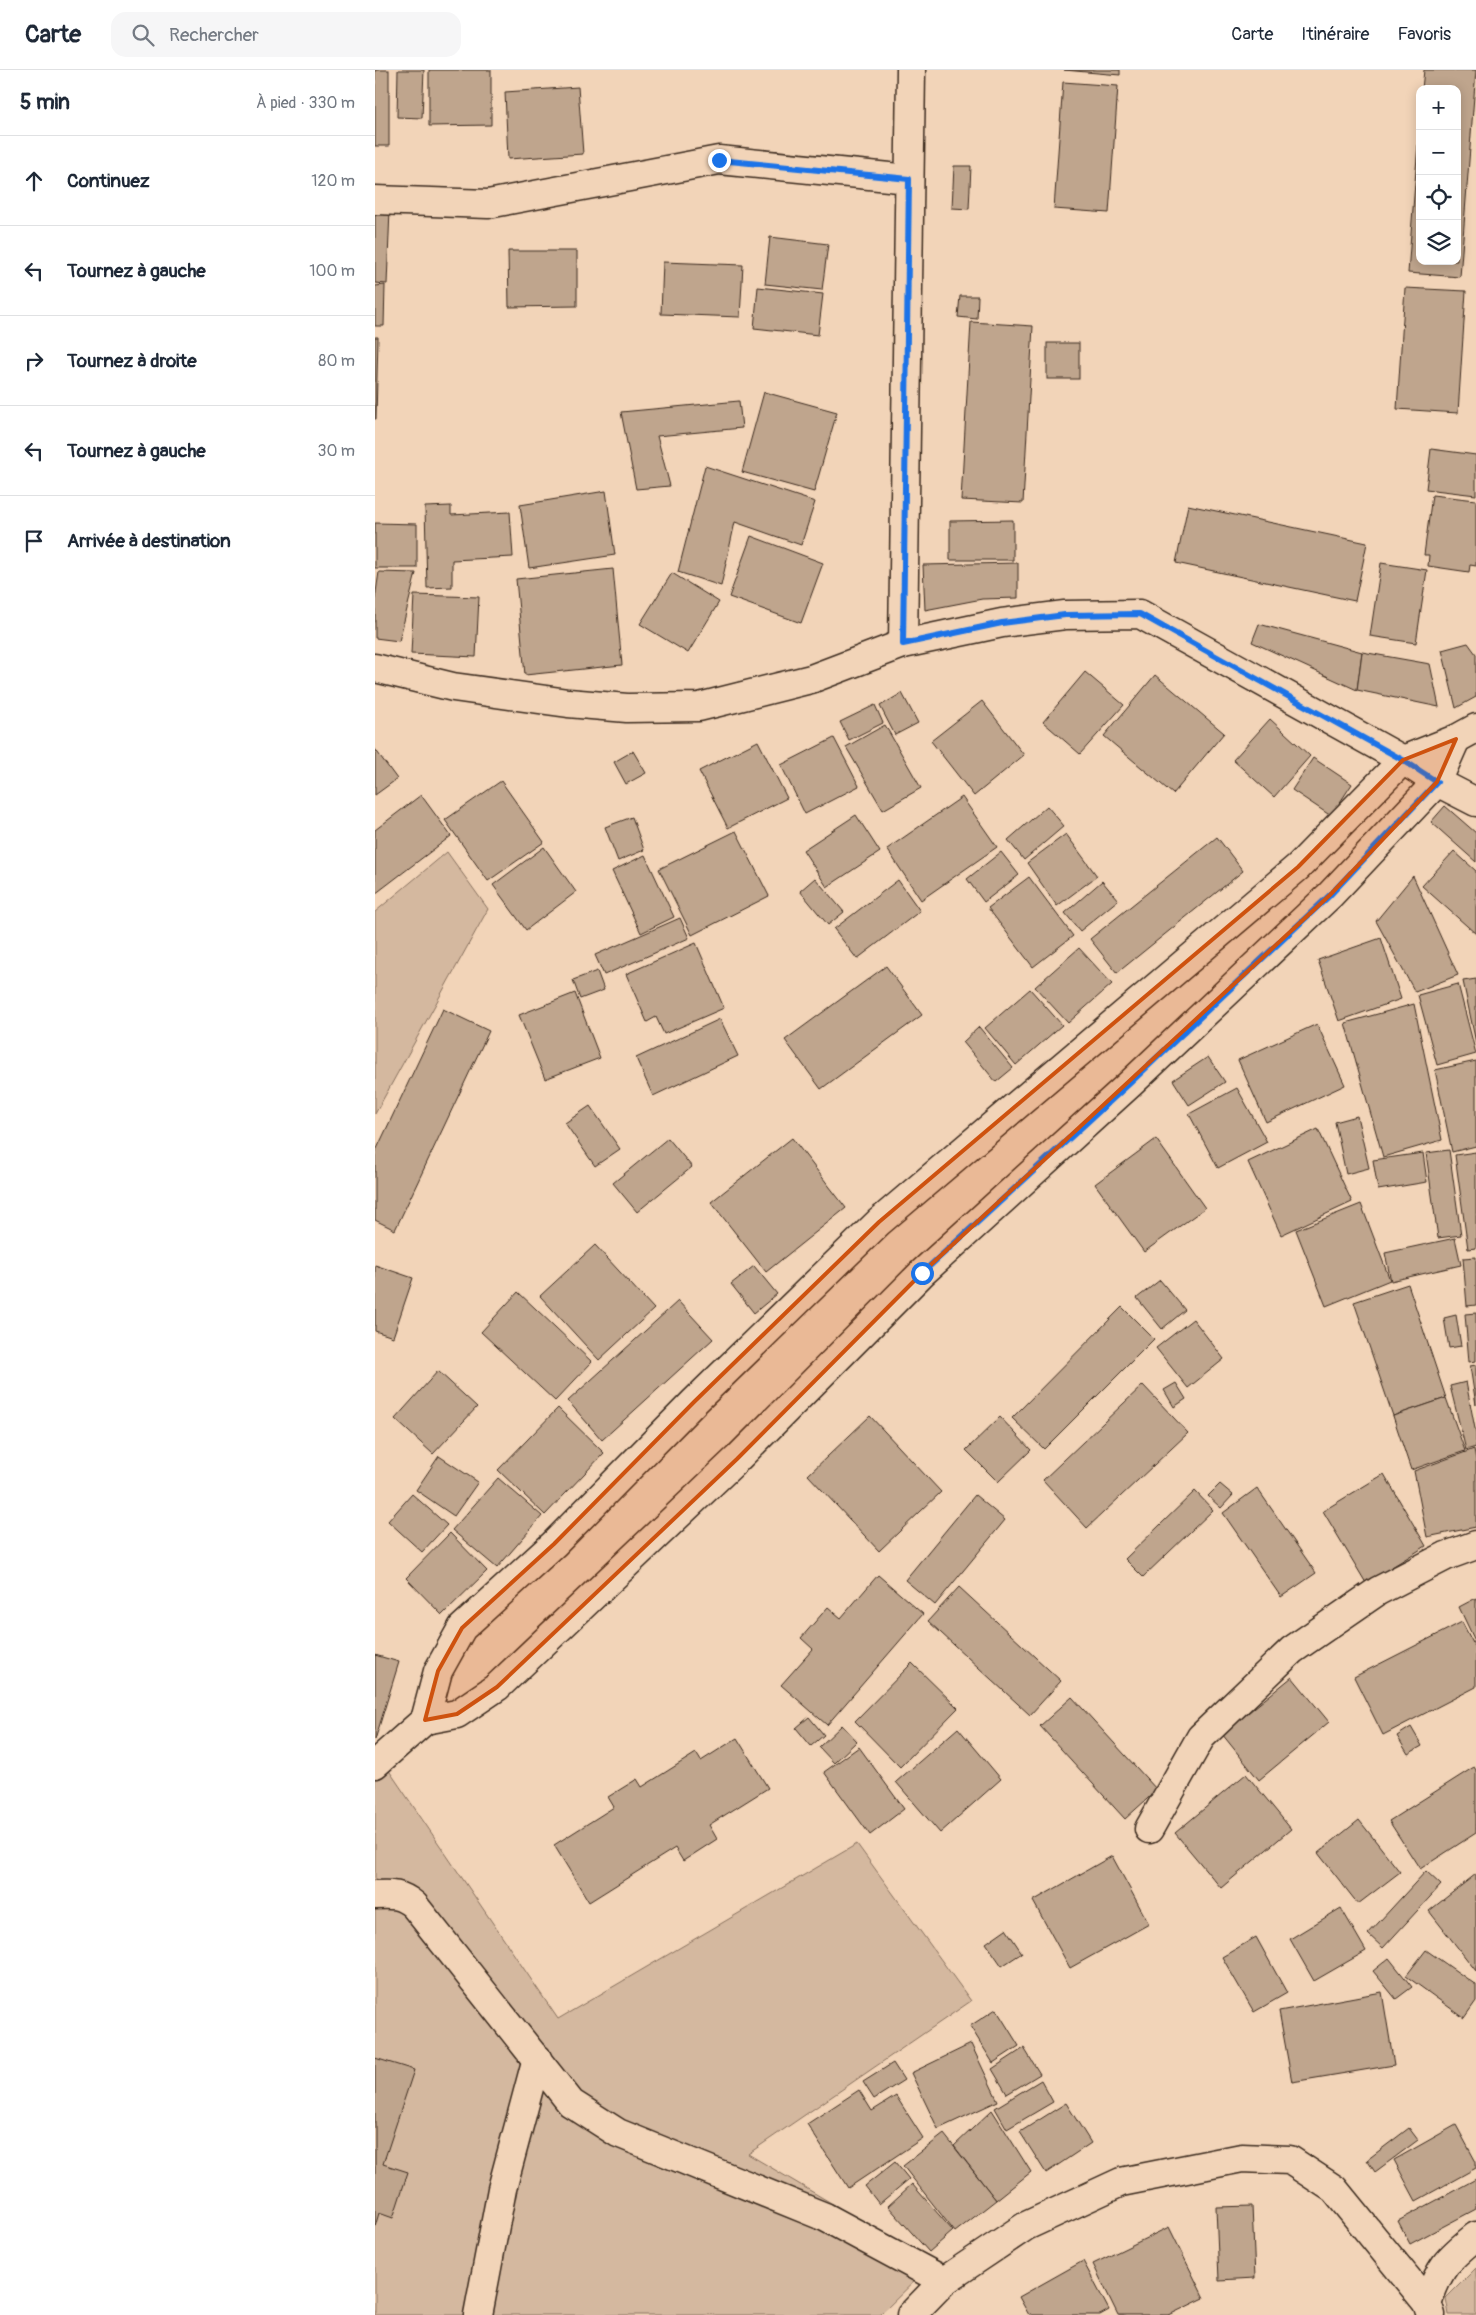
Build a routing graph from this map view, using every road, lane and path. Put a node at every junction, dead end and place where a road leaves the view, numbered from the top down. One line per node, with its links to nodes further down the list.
1 (911, 70): 2 (street)
2 (909, 179): 3 (street); 4 (street)
3 (375, 200)
4 (903, 644): 5 (street); 7 (street)
5 (375, 668)
6 (1466, 734): 7 (street); 8 (street)
7 (1403, 760): 8 (street); 11 (street)
8 (1437, 782): 9 (street); 11 (street)
9 (1476, 802)
10 (1476, 1545): 13 (street)
11 (425, 1720): 12 (street)
12 (375, 1764)
13 (1149, 1829)
14 (375, 1895): 15 (street)
15 (537, 2058): 17 (street); 19 (street)
16 (1476, 2236): 18 (street)
17 (943, 2281): 18 (street); 20 (street)
18 (1429, 2309)
19 (478, 2315)
20 (911, 2315)

